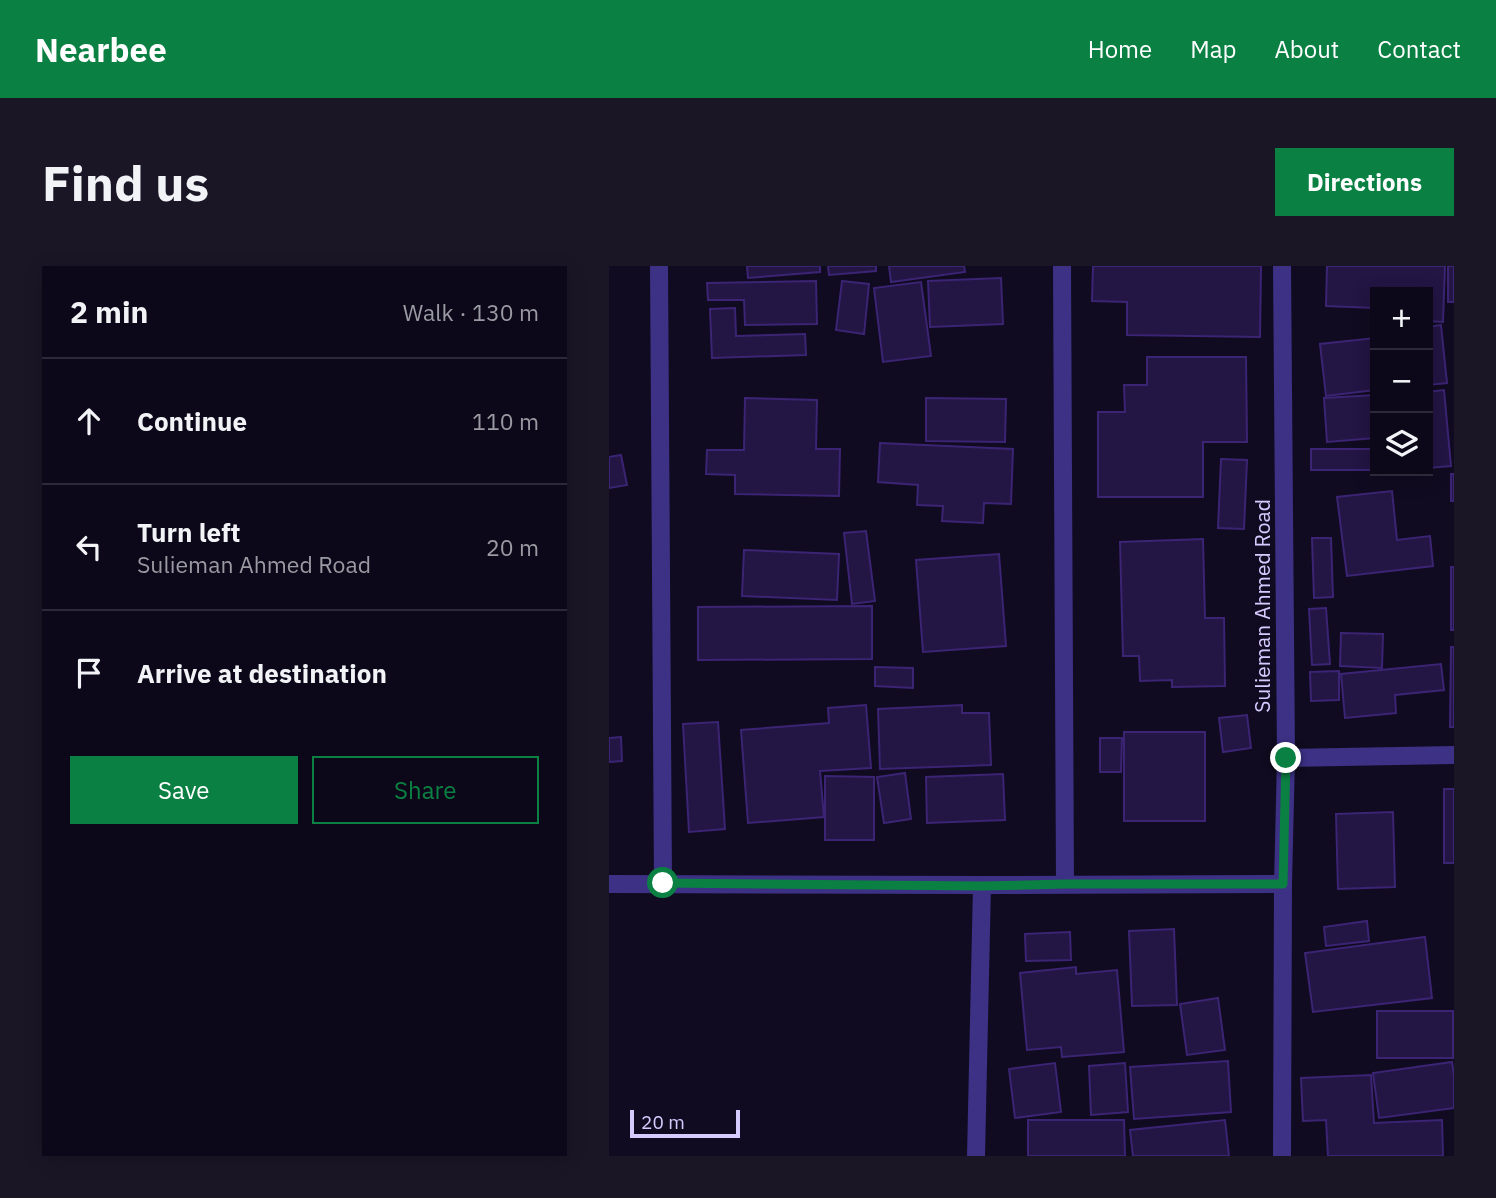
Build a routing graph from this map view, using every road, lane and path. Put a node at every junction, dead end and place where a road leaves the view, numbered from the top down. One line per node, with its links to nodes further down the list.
1 (659, 266): 6 (street)
2 (1062, 266): 8 (street)
3 (1282, 266): 5 (street, Sulieman Ahmed Road)
4 (1454, 755): 5 (street)
5 (1286, 758): 9 (street, Sulieman Ahmed Road)
6 (663, 883): 7 (street); 10 (street)
7 (609, 884)
8 (1065, 884): 9 (street); 10 (street)
9 (1283, 884): 12 (street, Sulieman Ahmed Road)
10 (982, 886): 11 (street)
11 (976, 1156)
12 (1282, 1156)

